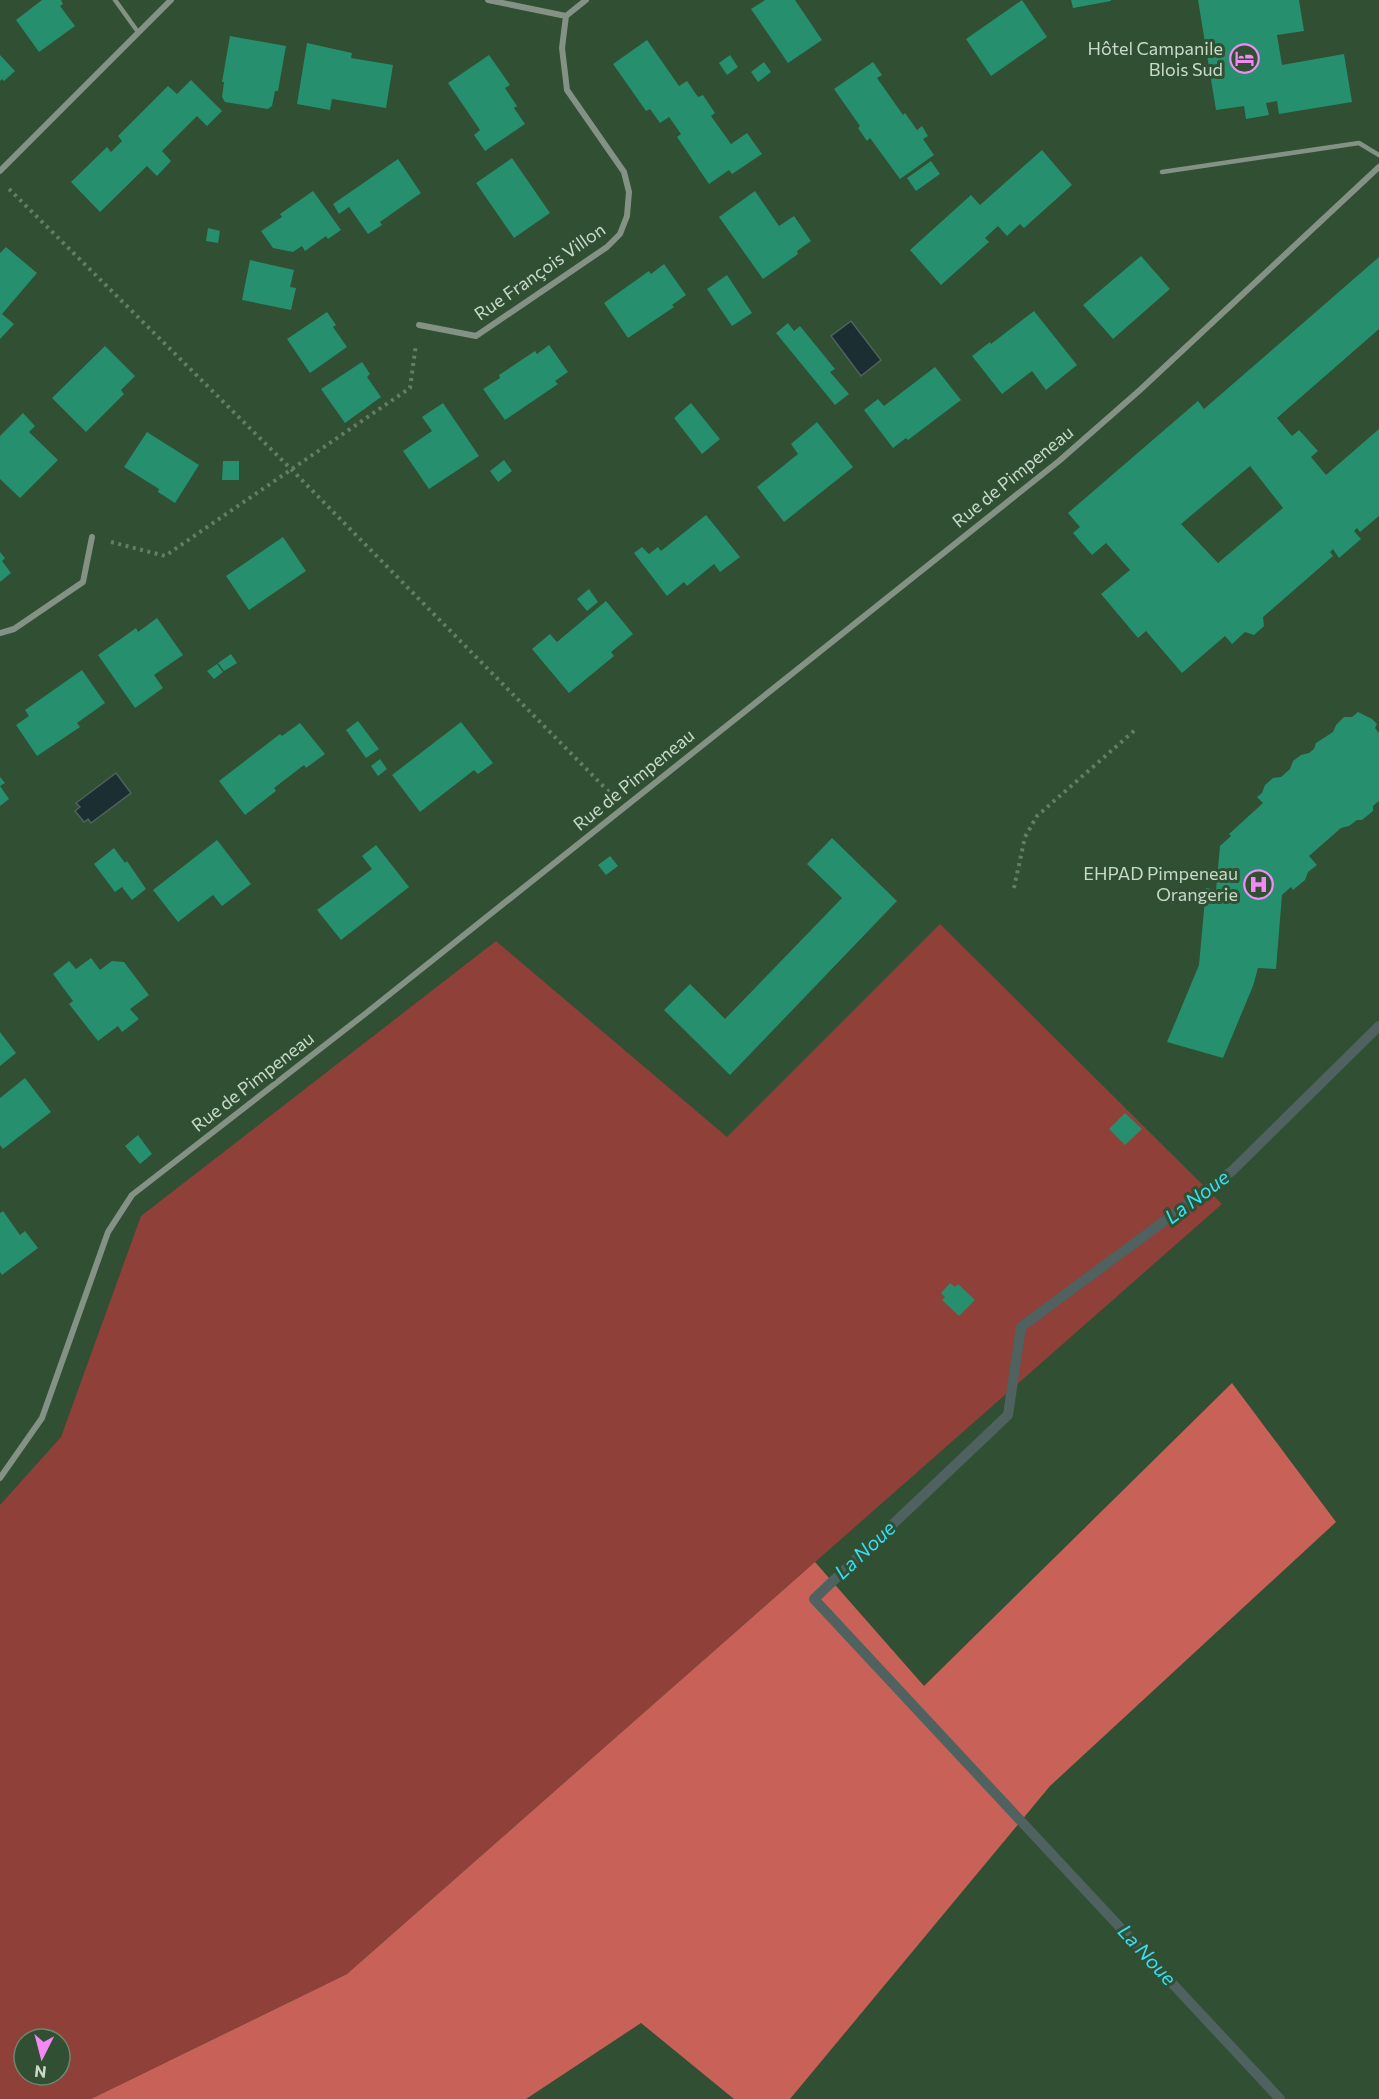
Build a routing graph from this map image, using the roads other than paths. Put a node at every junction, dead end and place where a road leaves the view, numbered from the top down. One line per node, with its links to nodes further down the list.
1 (115, 0): 6 (lane)
2 (171, 0): 6 (street)
3 (488, 0): 5 (street)
4 (586, 0): 5 (street)
5 (566, 16): 11 (street, Rue François Villon)
6 (138, 32): 9 (street)
7 (1379, 155): 10 (lane)
8 (1379, 167): 14 (street, Rue de Pimpeneau)
9 (0, 171)
10 (1162, 172)
11 (419, 325)
12 (92, 537): 13 (street)
13 (0, 633)
14 (0, 1478)

